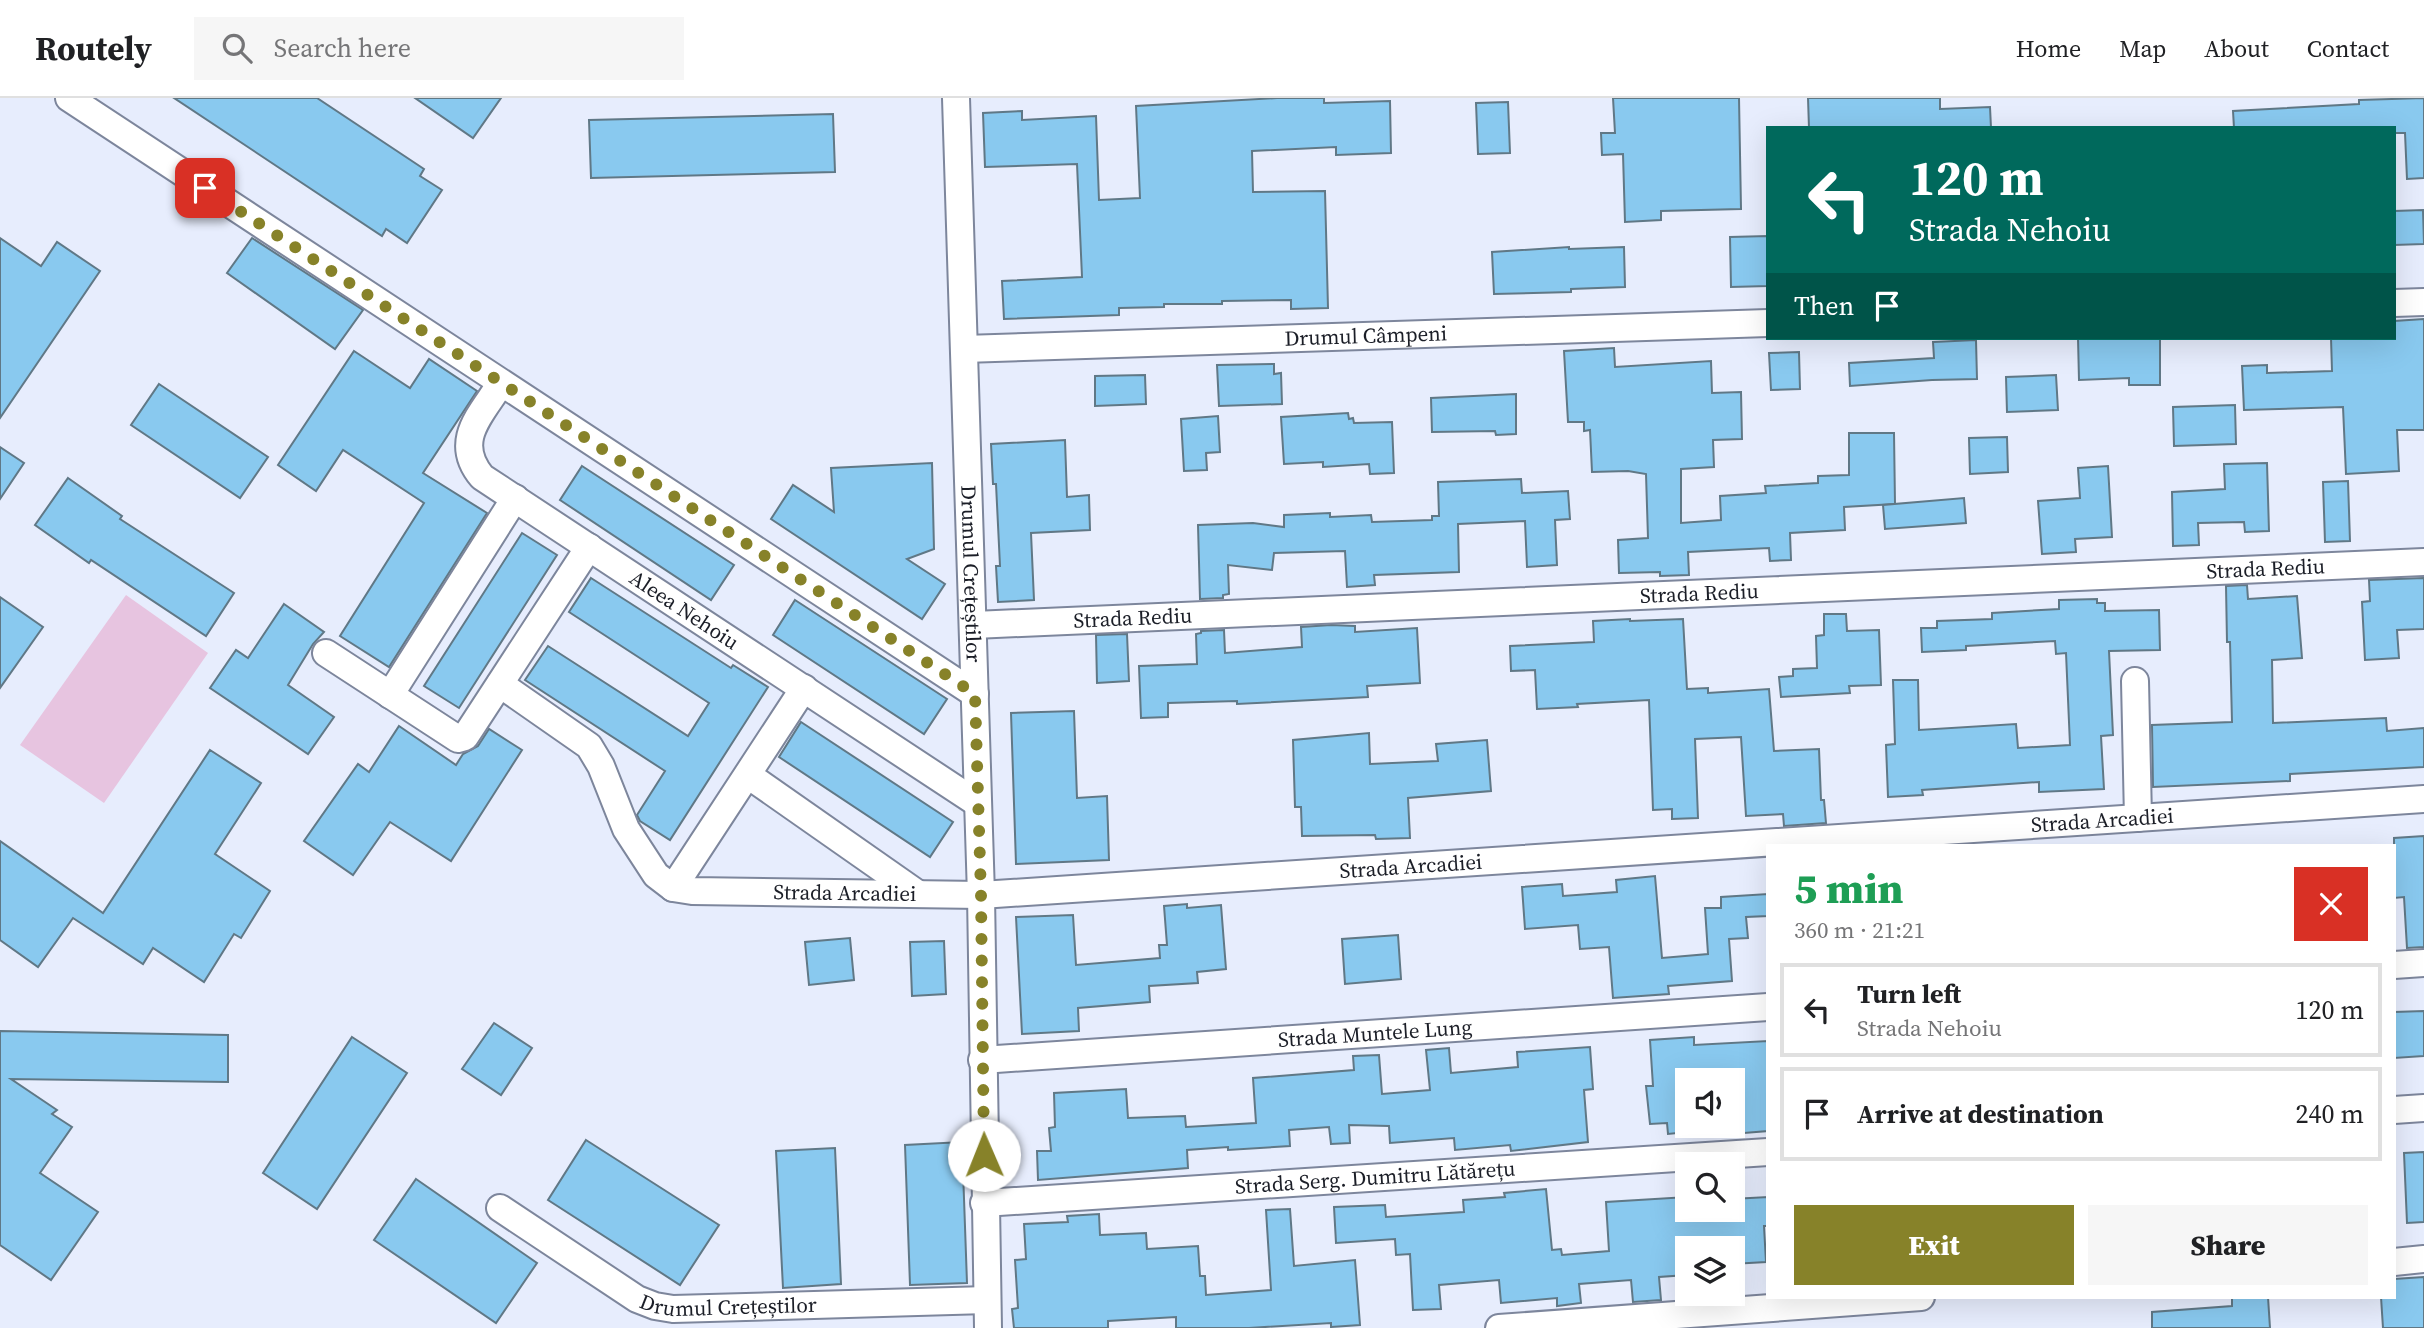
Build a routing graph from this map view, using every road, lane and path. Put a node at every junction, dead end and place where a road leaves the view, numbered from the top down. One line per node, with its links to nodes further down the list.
1 (69, 98): 7 (street)
2 (956, 98): 6 (street, Drumul Crețeștilor)
3 (2424, 302): 4 (street)
4 (2396, 303)
5 (1766, 324): 6 (street, Drumul Câmpeni)
6 (964, 349): 11 (street, Drumul Crețeștilor)
7 (501, 383): 8 (street, Aleea Nehoiu); 16 (street)
8 (515, 498): 9 (street, Aleea Nehoiu); 17 (street)
9 (589, 547): 14 (street); 15 (street, Aleea Nehoiu)
10 (2424, 562): 11 (street, Strada Rediu)
11 (974, 625): 16 (street, Drumul Crețeștilor)
12 (326, 653): 17 (street)
13 (2135, 681): 21 (street)
14 (500, 684): 17 (street); 22 (street)
15 (804, 688): 18 (street); 20 (street, Aleea Nehoiu)
16 (975, 694): 20 (street, Drumul Crețeștilor)
17 (390, 695)
18 (747, 775): 22 (street); 23 (street)
19 (2424, 799): 21 (street, Strada Arcadiei)
20 (977, 803): 24 (street, Drumul Crețeștilor)
21 (2138, 818): 24 (street, Strada Arcadiei)
22 (673, 888): 23 (street, Strada Arcadiei)
23 (918, 894): 24 (street, Strada Arcadiei)
24 (981, 895): 28 (street, Drumul Crețeștilor)
25 (2424, 963): 26 (street)
26 (2396, 965)
27 (1766, 1007): 28 (street, Strada Muntele Lung)
28 (982, 1060): 32 (street, Drumul Crețeștilor)
29 (2424, 1108): 30 (street)
30 (2396, 1110)
31 (1766, 1152): 32 (street, Strada Serg. Dumitru Lătărețu)
32 (984, 1203): 37 (street, Drumul Crețeștilor)
33 (500, 1208): 37 (street, Drumul Crețeștilor)
34 (2424, 1259): 35 (street)
35 (2396, 1262)
36 (1894, 1299): 39 (street)
37 (987, 1300): 38 (street, Drumul Crețeștilor)
38 (988, 1328)
39 (1499, 1328)

